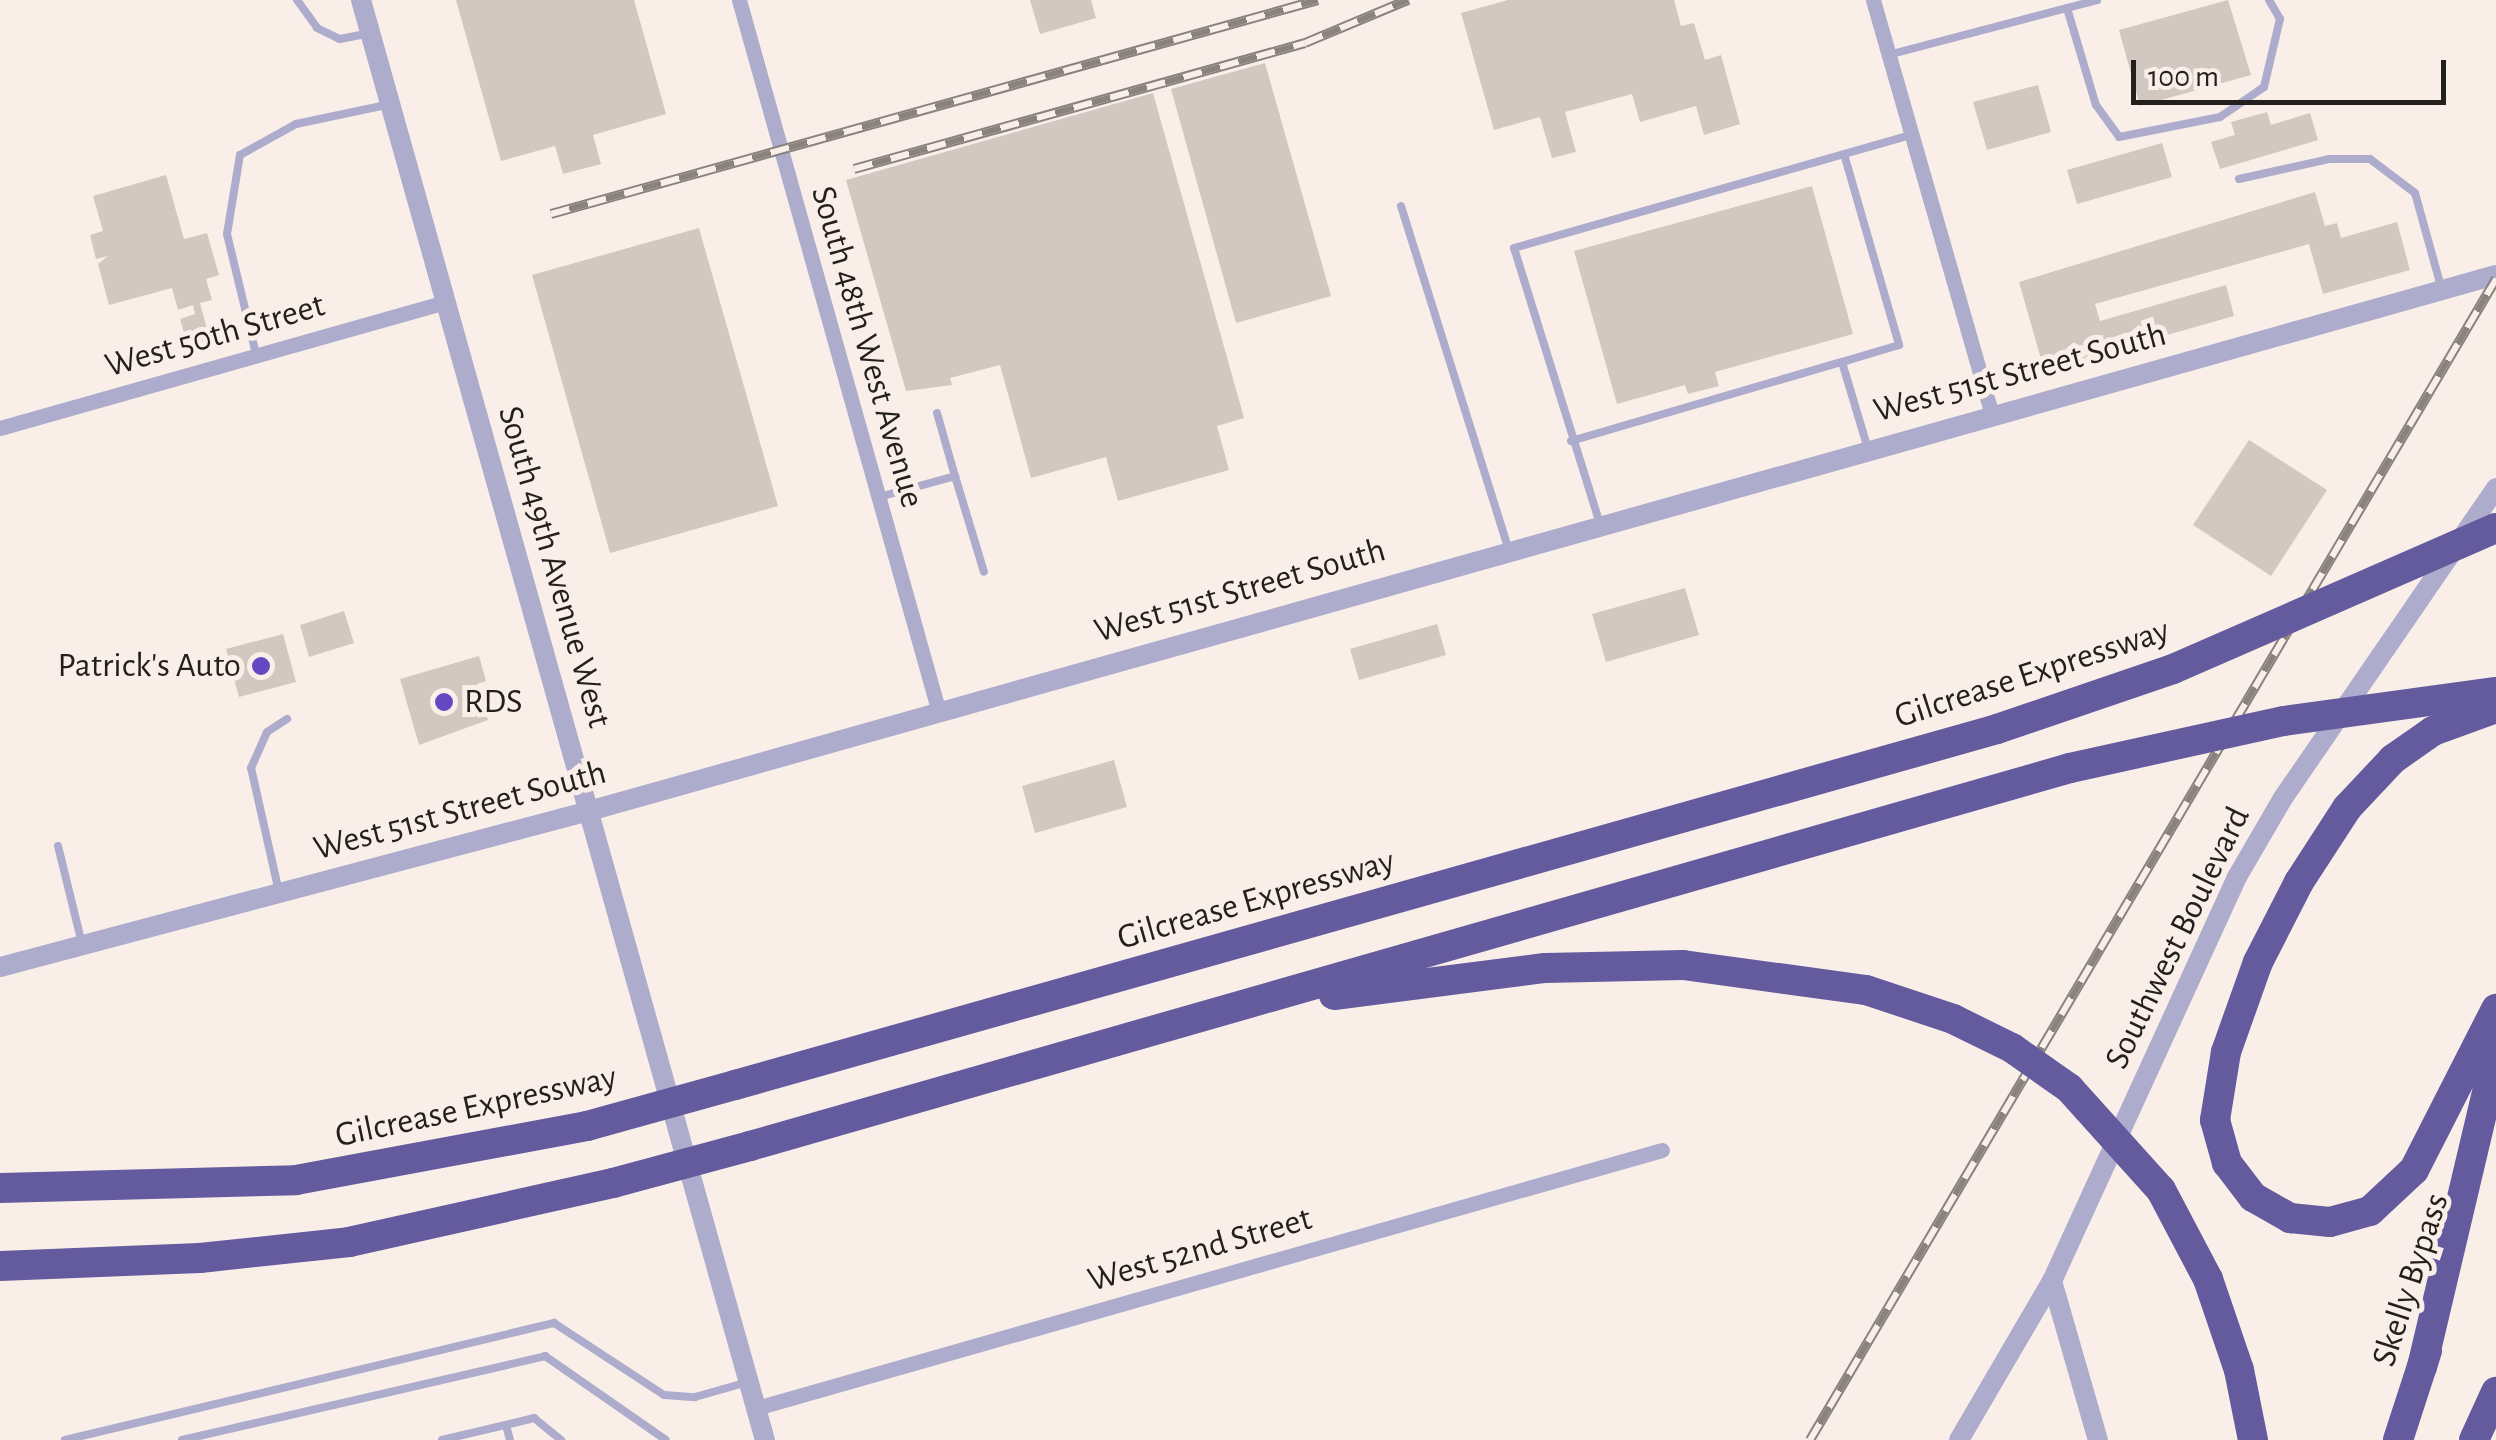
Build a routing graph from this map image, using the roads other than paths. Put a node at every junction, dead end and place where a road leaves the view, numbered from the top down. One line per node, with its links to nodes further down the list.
1 (296, 0): 8 (lane)
2 (361, 0): 8 (street, South 49th Avenue West)
3 (739, 0): 27 (street, South 48th West Avenue)
4 (2097, 0): 7 (lane)
5 (2269, 0): 7 (lane)
6 (1876, 1): 9 (street)
7 (2066, 8): 9 (lane)
8 (370, 33): 10 (street, South 49th Avenue West)
9 (1888, 55): 11 (street)
10 (390, 104): 17 (street, South 49th Avenue West); 18 (lane)
11 (1910, 134): 12 (lane); 21 (street)
12 (1844, 154): 19 (lane); 23 (lane)
13 (2239, 179): 16 (lane)
14 (1400, 206): 30 (lane)
15 (2496, 275): 16 (street, West 51st Street South)
16 (2442, 291): 21 (street, West 51st Street South)
17 (446, 302): 18 (street, West 50th Street); 36 (street, South 49th Avenue West)
18 (257, 355): 22 (street, West 50th Street)
19 (1842, 362): 23 (lane); 24 (lane)
20 (937, 413): 25 (lane)
21 (1992, 414): 24 (street, West 51st Street South)
22 (0, 428)
23 (1571, 441): 28 (lane)
24 (1868, 449): 28 (street, West 51st Street South)
25 (955, 476): 27 (lane); 31 (lane)
26 (2496, 488): 48 (street, Southwest Boulevard)
27 (879, 497): 34 (street, South 48th West Avenue)
28 (1600, 524): 30 (street, West 51st Street South)
29 (2496, 528): 46 (highway, Gilcrease Expressway, bridge)
30 (1509, 550): 34 (street, West 51st Street South)
31 (984, 572)
32 (2496, 692): 41 (highway, bridge)
33 (2496, 708): 42 (highway)
34 (938, 710): 36 (street, West 51st Street South)
35 (287, 719): 38 (lane)
36 (589, 811): 38 (street, West 51st Street South); 50 (street, South 49th Avenue West)
37 (58, 846): 39 (lane)
38 (279, 892): 39 (street, West 51st Street South)
39 (82, 944): 40 (street, West 51st Street South)
40 (0, 968)
41 (1229, 1009): 47 (highway, bridge); 63 (highway, bridge)
42 (2496, 1009)
43 (2496, 1054): 49 (highway)
44 (2496, 1144): 49 (highway, Skelly Bypass)
45 (1662, 1150): 52 (street, West 52nd Street)
46 (0, 1188)
47 (0, 1266)
48 (2052, 1281): 61 (street, Southwest Boulevard); 62 (street)
49 (2422, 1367): 64 (highway, Skelly Bypass)
50 (748, 1382): 52 (street, South 49th Avenue West); 54 (lane)
51 (2496, 1392): 65 (highway)
52 (756, 1408): 60 (street, South 49th Avenue West)
53 (506, 1425): 56 (lane); 57 (lane); 58 (lane)
54 (65, 1440)
55 (182, 1440): 59 (lane)
56 (442, 1440)
57 (510, 1440)
58 (561, 1440)
59 (666, 1440)
60 (765, 1440)
61 (1958, 1440)
62 (2098, 1440)
63 (2253, 1440)
64 (2398, 1440)
65 (2474, 1440)

